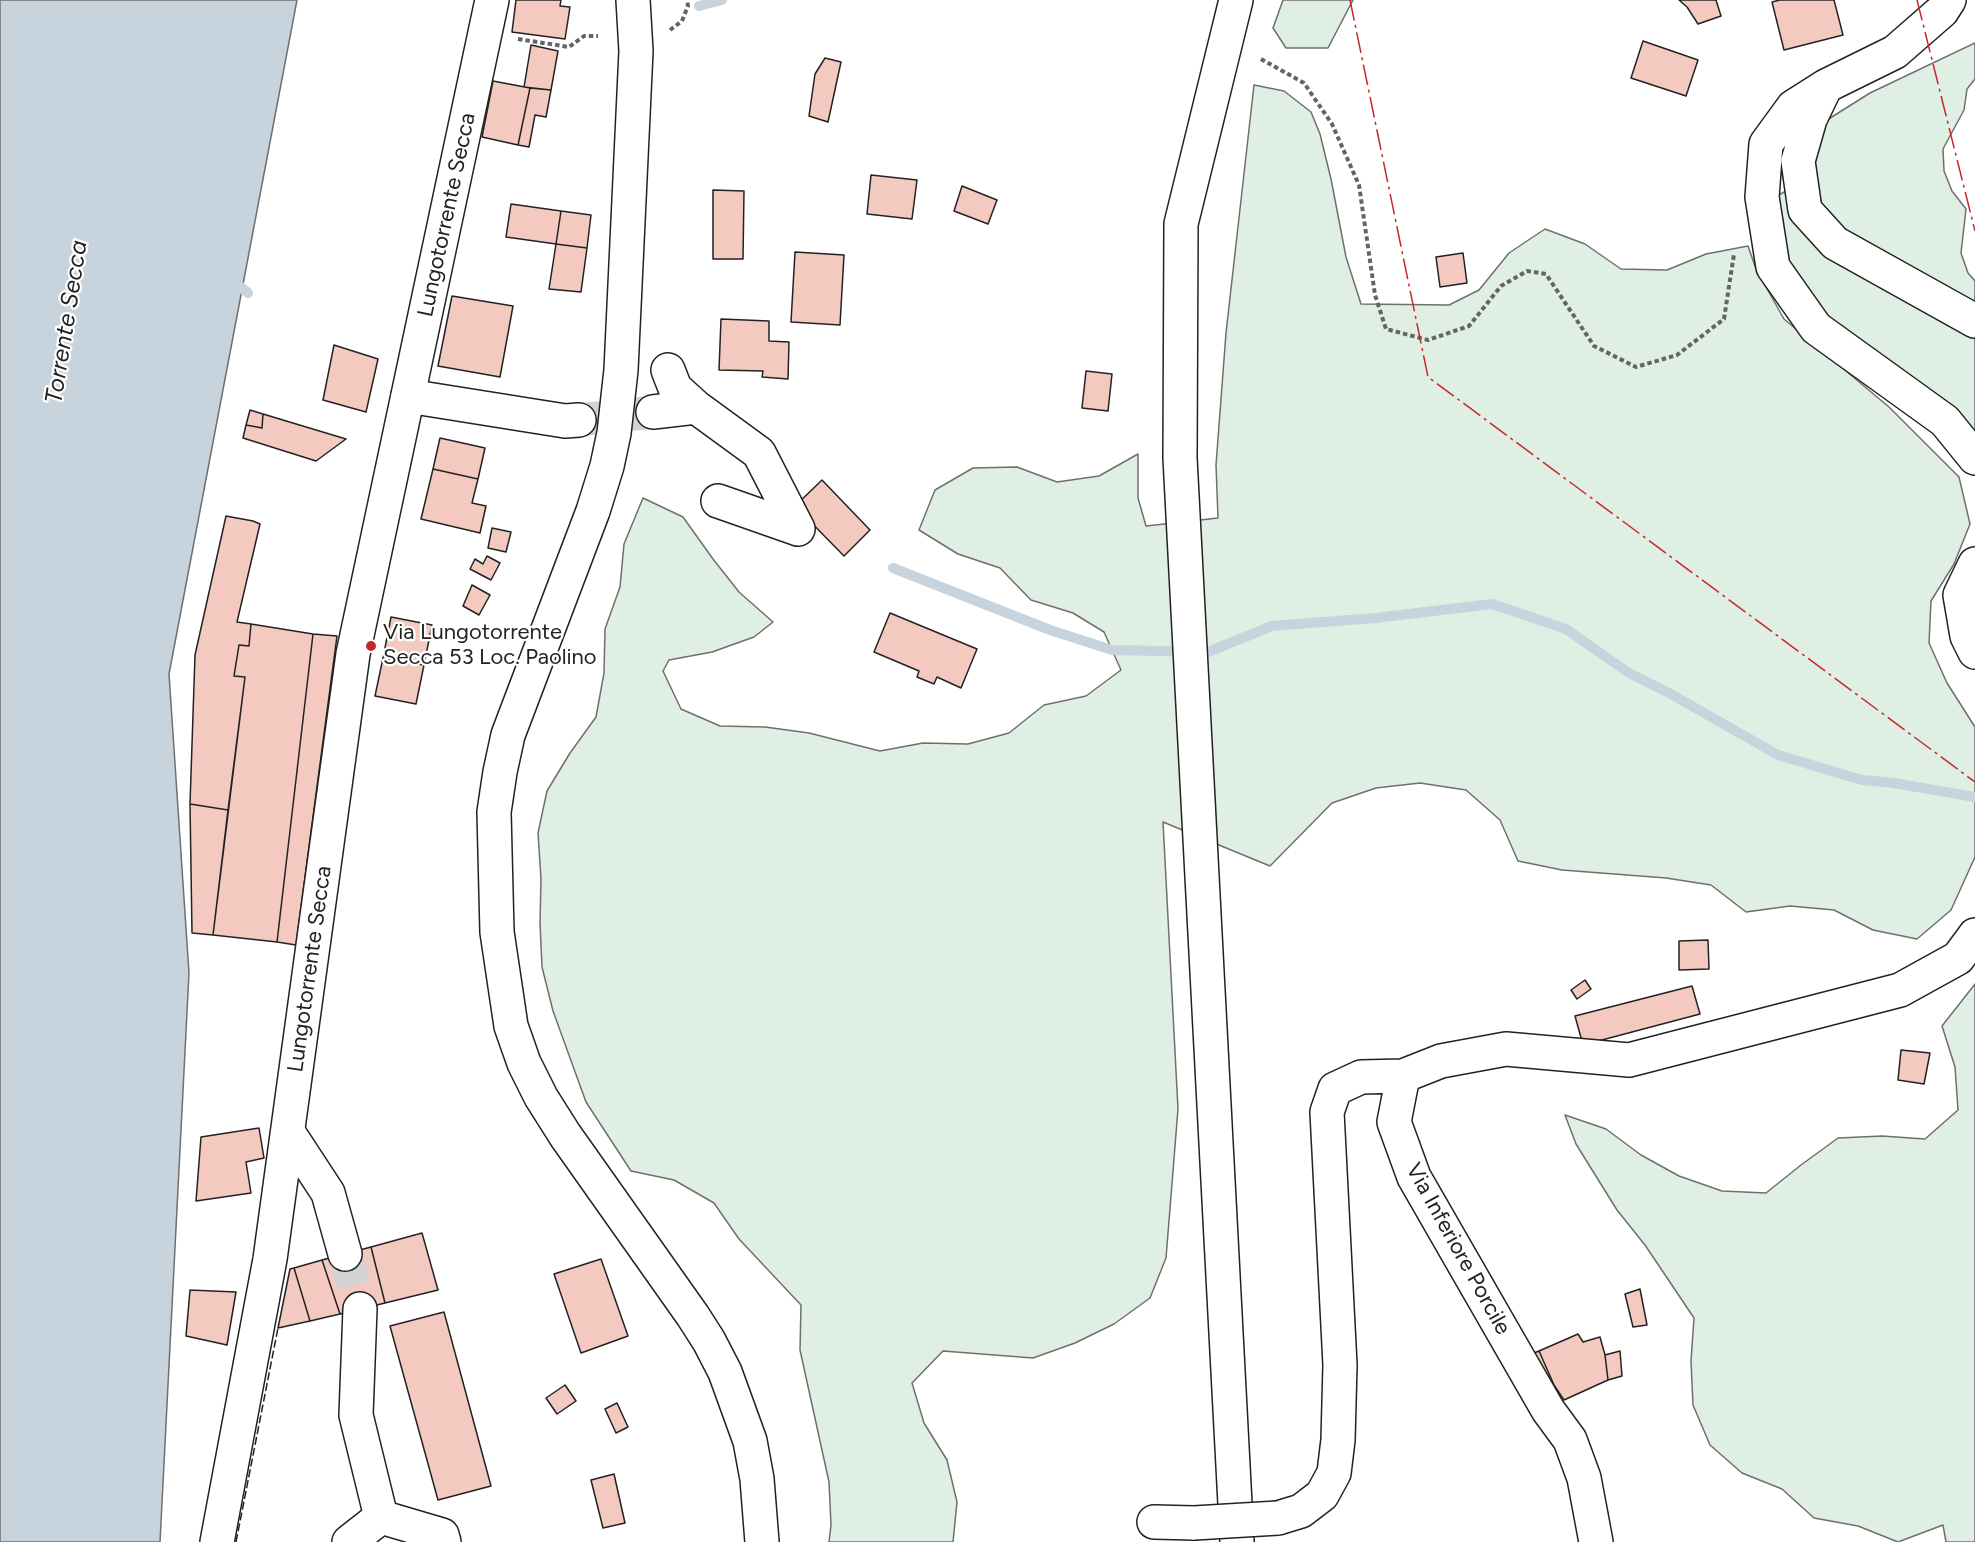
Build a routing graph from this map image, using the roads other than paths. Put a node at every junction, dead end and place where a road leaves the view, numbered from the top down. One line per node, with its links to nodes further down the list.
1 (492, 0): 8 (main road, Lungotorrente Secca)
2 (633, 0): 26 (main road)
3 (1236, 0): 27 (main road)
4 (1949, 0): 5 (main road)
5 (1826, 86): 6 (main road); 12 (main road)
6 (1975, 321)
7 (668, 370): 9 (main road)
8 (408, 396): 11 (main road); 18 (main road, Lungotorrente Secca)
9 (696, 407): 10 (main road); 13 (main road)
10 (653, 412)
11 (579, 420)
12 (1975, 458)
13 (718, 501)
14 (1975, 564): 15 (main road)
15 (1975, 652)
16 (1975, 935): 17 (main road)
17 (1402, 1076): 22 (main road, bridge); 28 (main road, Via Inferiore Porcile)
18 (288, 1132): 19 (main road); 23 (main road, Lungotorrente Secca)
19 (345, 1254)
20 (360, 1309): 21 (main road)
21 (381, 1517): 24 (main road); 25 (main road)
22 (1154, 1522)
23 (217, 1542)
24 (349, 1542)
25 (444, 1542)
26 (762, 1542)
27 (1237, 1542)
28 (1596, 1542)

